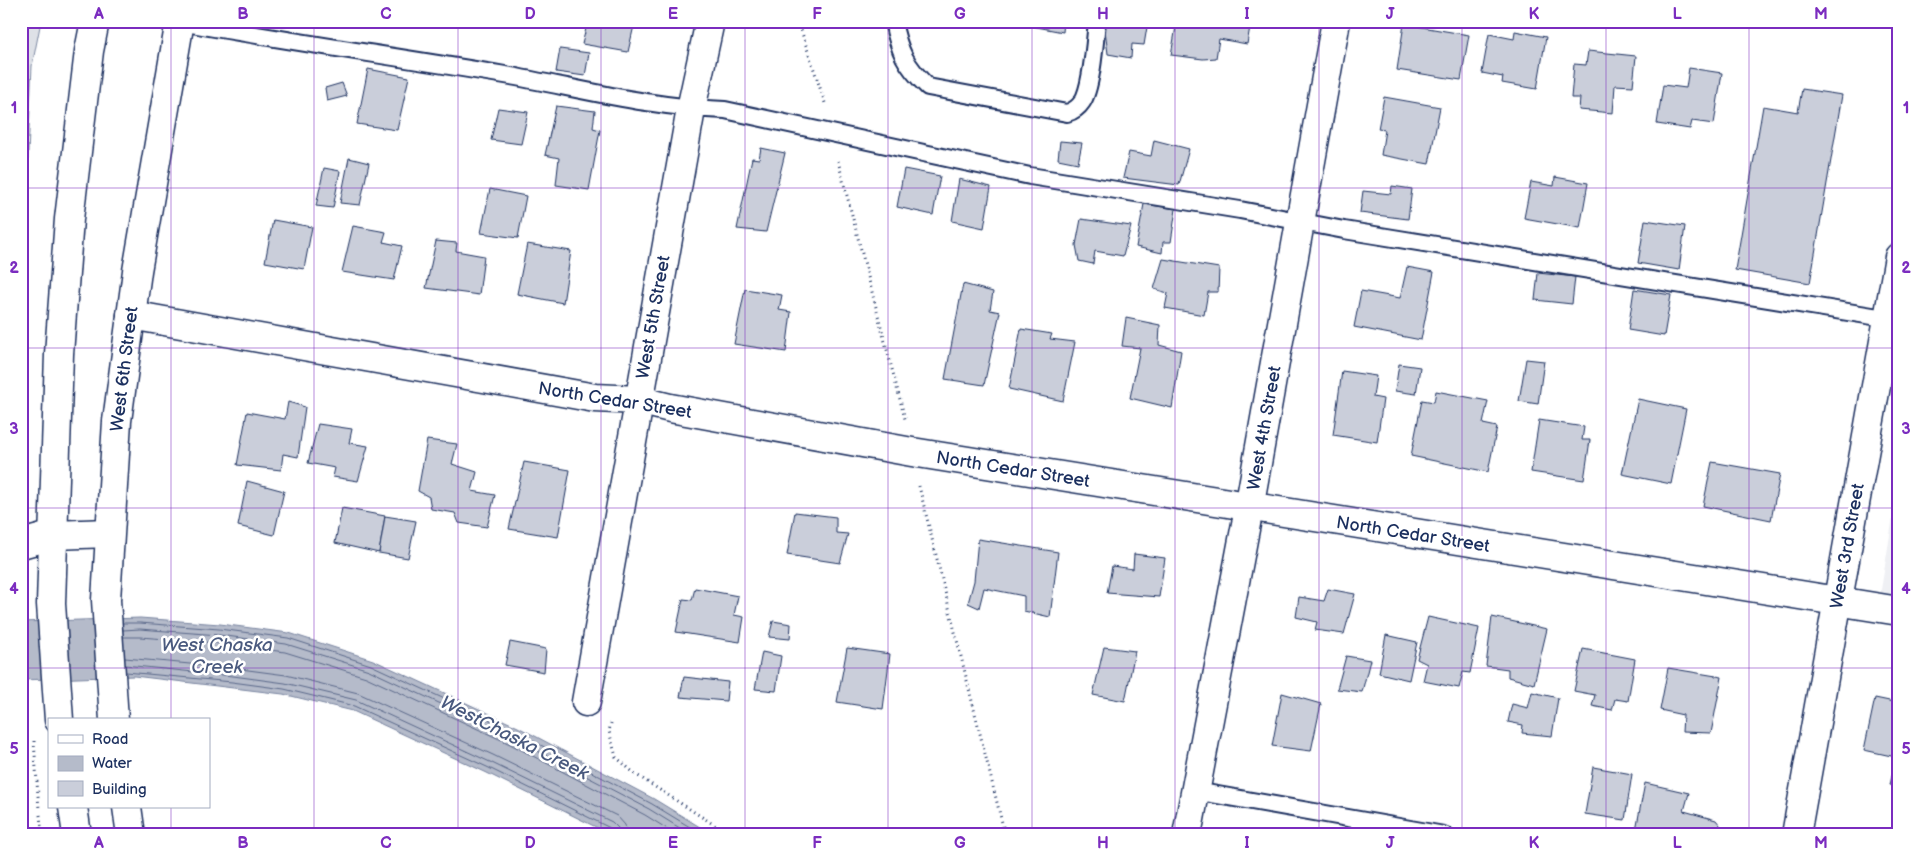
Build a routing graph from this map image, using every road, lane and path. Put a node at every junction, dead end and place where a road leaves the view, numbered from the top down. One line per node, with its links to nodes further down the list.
1 (95, 21): 15 (street)
2 (180, 21): 7 (lane); 10 (street, West 6th Street)
3 (710, 21): 7 (street, West 5th Street)
4 (893, 21): 5 (lane)
5 (1097, 21)
6 (1336, 21): 8 (street, West 4th Street)
7 (691, 110): 8 (lane); 12 (street, West 5th Street)
8 (1300, 222): 11 (lane); 13 (street, West 4th Street)
9 (1899, 257): 11 (street, West 3rd Street)
10 (131, 315): 12 (street, North Cedar Street); 14 (street, West 6th Street)
11 (1893, 319): 17 (street, West 3rd Street)
12 (638, 400): 13 (street, North Cedar Street); 19 (street, West 5th Street)
13 (1250, 508): 17 (street, North Cedar Street); 24 (street, West 4th Street)
14 (109, 533): 15 (street); 20 (street, West 6th Street)
15 (54, 535): 16 (street); 22 (street)
16 (21, 544)
17 (1838, 601): 18 (street, North Cedar Street); 33 (street, West 3rd Street)
18 (1899, 611)
19 (586, 702)
20 (114, 714)
21 (612, 715): 30 (path)
22 (59, 717)
23 (34, 736): 27 (path)
24 (1195, 791): 31 (street, West 4th Street); 32 (lane)
25 (73, 808): 28 (street)
26 (127, 808): 29 (street)
27 (42, 835)
28 (77, 835)
29 (131, 835)
30 (730, 835)
31 (1187, 835)
32 (1444, 835)
33 (1796, 835)

